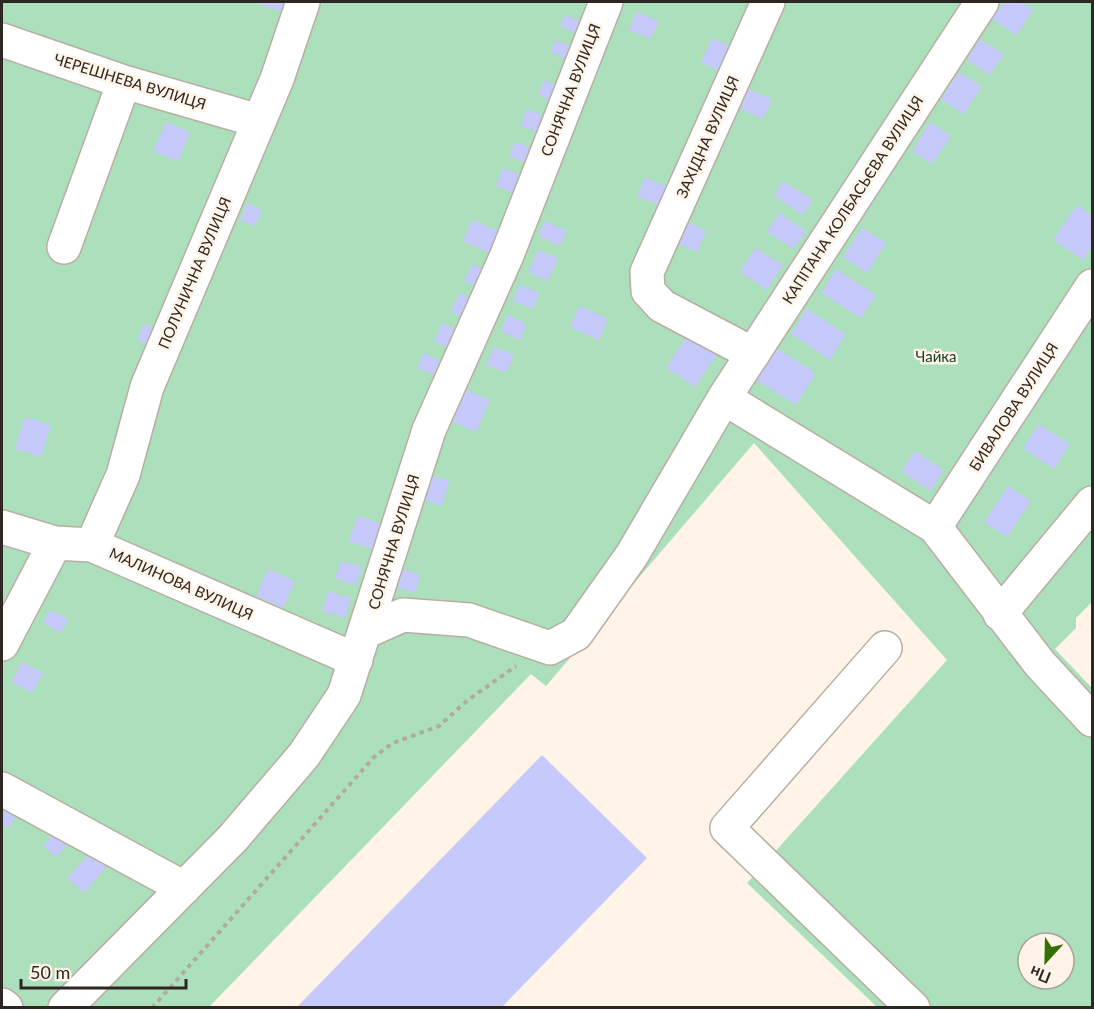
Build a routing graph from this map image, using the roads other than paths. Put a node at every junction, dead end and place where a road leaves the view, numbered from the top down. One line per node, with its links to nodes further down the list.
1 (303, 2): 7 (lane, ПОЛУНИЧНА ВУЛИЦЯ)
2 (606, 2): 20 (lane, СОНЯЧНА ВУЛИЦЯ)
3 (768, 2): 10 (lane, ЗАХІДНА ВУЛИЦЯ)
4 (982, 2): 10 (lane, КАПІТАНА КОЛБАСЬЄВА ВУЛИЦЯ)
5 (2, 40): 6 (lane, ЧЕРЕШНЕВА ВУЛИЦЯ)
6 (124, 82): 7 (lane, ЧЕРЕШНЕВА ВУЛИЦЯ); 8 (lane)
7 (259, 121): 17 (lane, ПОЛУНИЧНА ВУЛИЦЯ)
8 (64, 247)
9 (1092, 286): 14 (lane, БИВАЛОВА ВУЛИЦЯ)
10 (753, 354): 11 (lane, КАПІТАНА КОЛБАСЬЄВА ВУЛИЦЯ)
11 (724, 398): 14 (lane); 20 (lane, КАПІТАНА КОЛБАСЬЄВА ВУЛИЦЯ)
12 (1092, 503): 18 (lane)
13 (2, 505): 15 (lane)
14 (935, 527): 18 (lane)
15 (12, 530): 16 (lane, МАЛИНОВА ВУЛИЦЯ)
16 (55, 543): 17 (lane, МАЛИНОВА ВУЛИЦЯ); 19 (lane)
17 (92, 545): 20 (lane, МАЛИНОВА ВУЛИЦЯ)
18 (1000, 614): 22 (lane)
19 (2, 644)
20 (362, 646): 24 (lane, СОНЯЧНА ВУЛИЦЯ)
21 (885, 648): 28 (lane)
22 (1092, 720)
23 (2, 789): 24 (lane)
24 (184, 888): 27 (lane, СОНЯЧНА ВУЛИЦЯ)
25 (2, 1005): 26 (lane)
26 (6, 1008)
27 (65, 1008)
28 (913, 1008)

